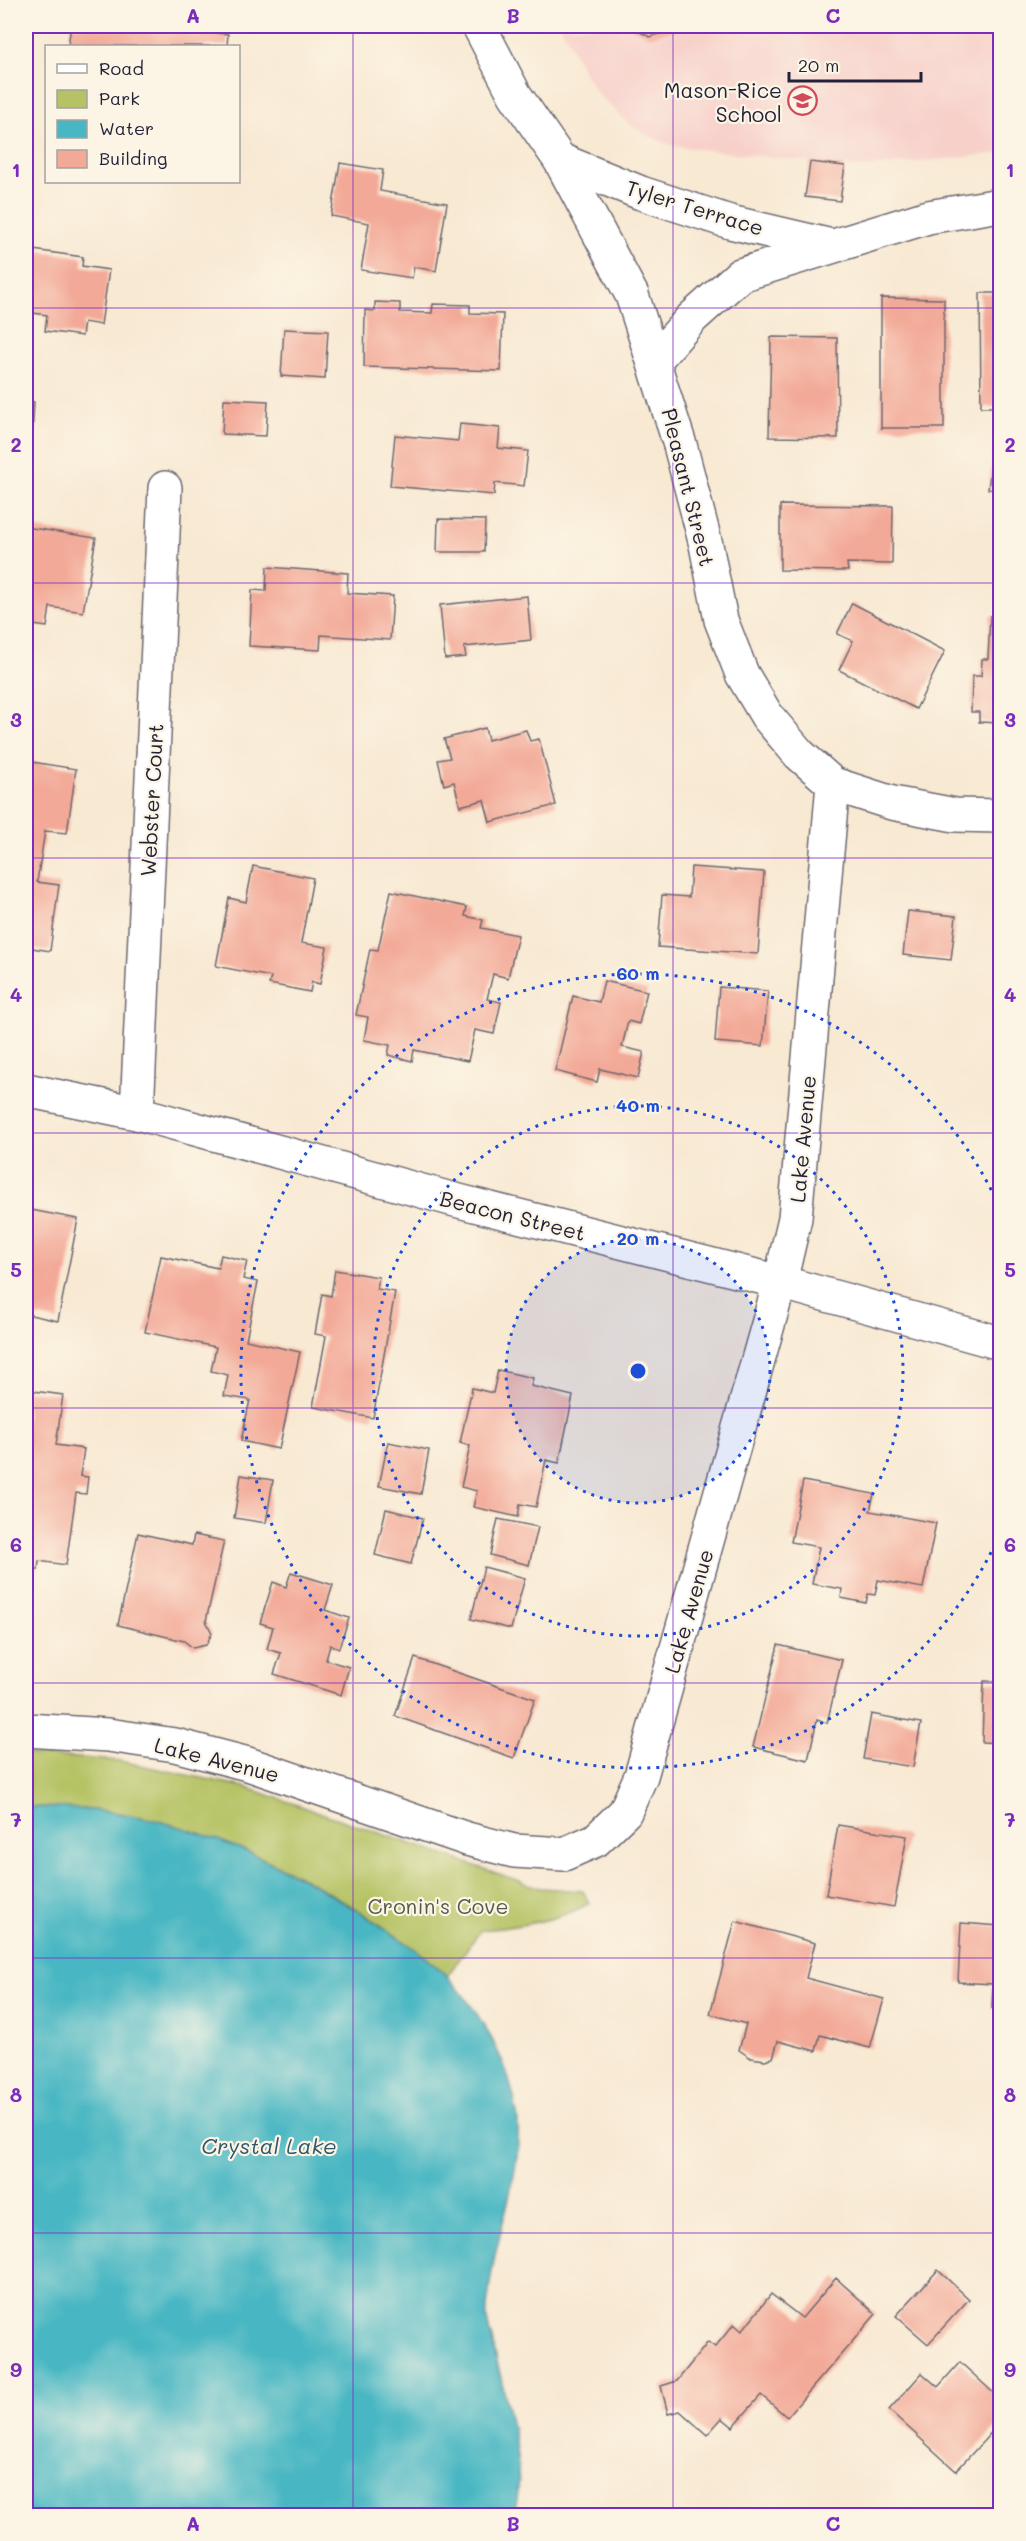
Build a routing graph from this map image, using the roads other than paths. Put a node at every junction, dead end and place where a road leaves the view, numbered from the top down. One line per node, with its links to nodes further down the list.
1 (479, 26): 2 (street, Pleasant Street)
2 (560, 160): 4 (street, Tyler Terrace); 5 (street, Pleasant Street)
3 (1000, 204): 4 (street, Tyler Terrace)
4 (834, 246): 5 (street, Tyler Terrace)
5 (655, 360): 7 (street, Pleasant Street)
6 (165, 488): 10 (street, Webster Court)
7 (833, 784): 8 (street, Pleasant Street); 11 (street, Lake Avenue)
8 (1000, 816)
9 (26, 1090): 10 (street, Beacon Street)
10 (136, 1113): 11 (street, Beacon Street)
11 (780, 1282): 12 (street, Beacon Street); 13 (street, Lake Avenue)
12 (1000, 1342)
13 (26, 1730)

